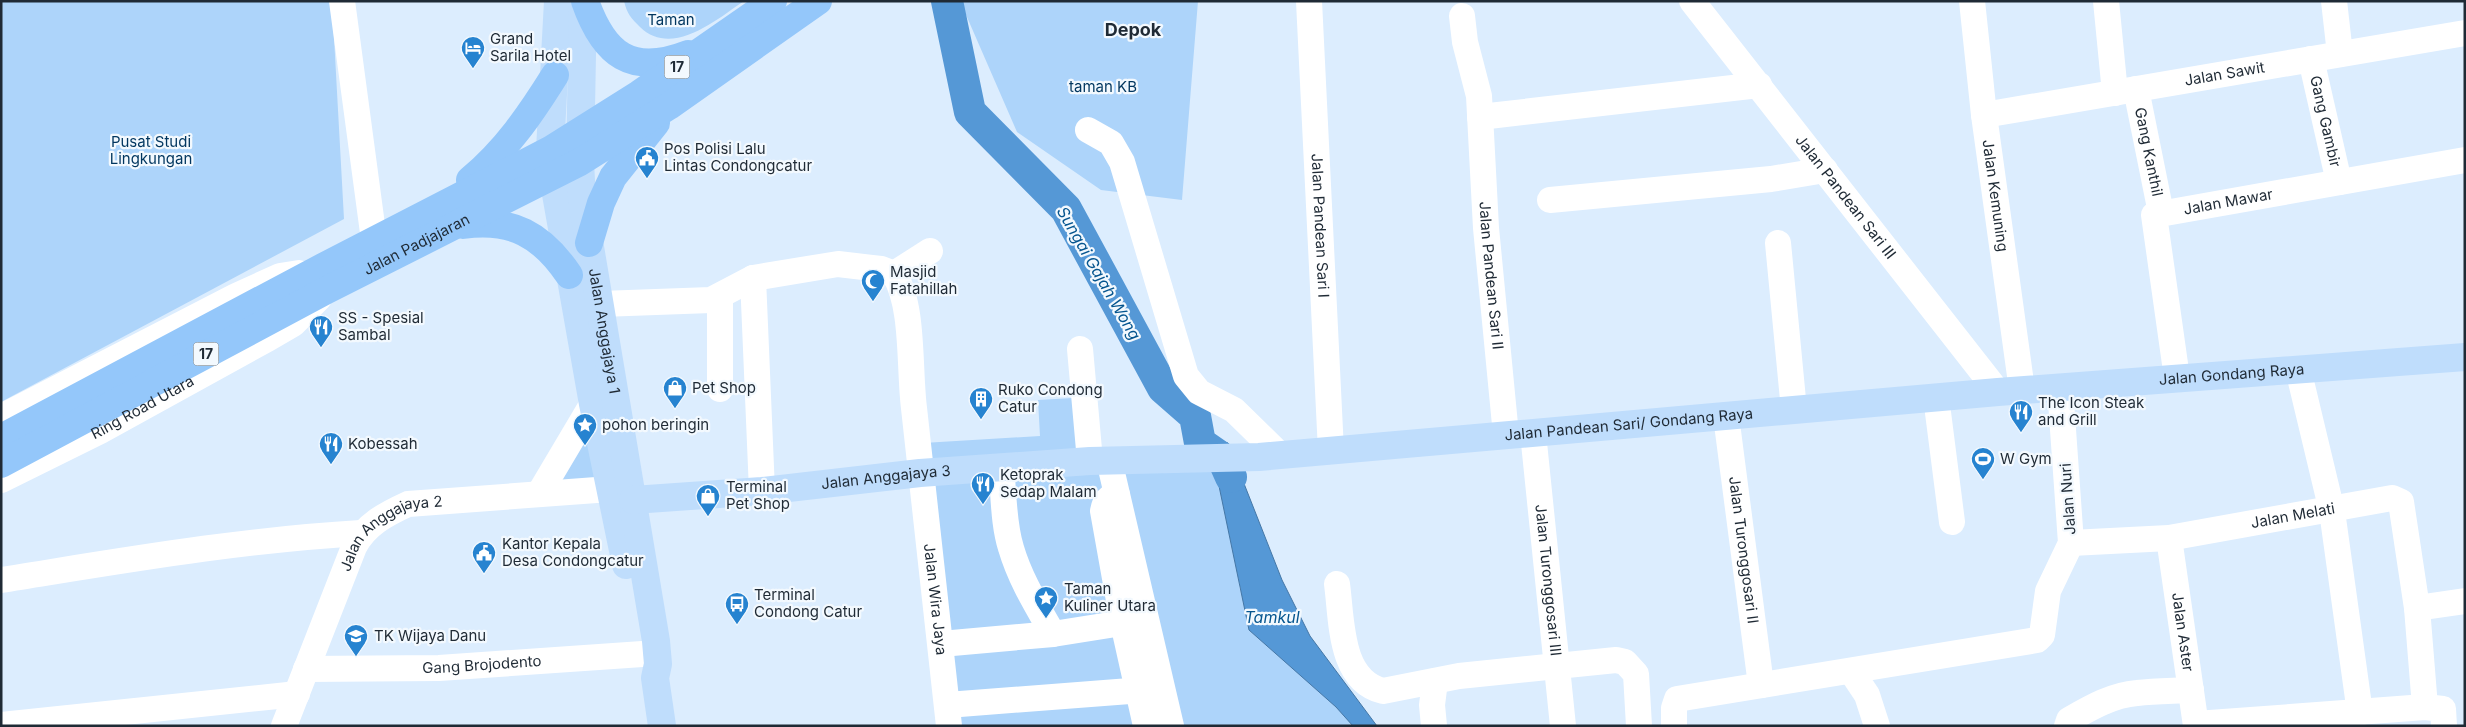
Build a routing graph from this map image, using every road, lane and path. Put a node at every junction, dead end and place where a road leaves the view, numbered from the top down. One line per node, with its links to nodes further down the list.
1 (342, 1): 34 (street)
2 (558, 1): 16 (main road, Jalan Anggajaya 1)
3 (584, 1): 13 (highway); 23 (main road, Jalan Anggajaya 1)
4 (773, 1): 13 (highway, Jalan Padjajaran / 17)
5 (1308, 1): 60 (street, Jalan Pandean Sari I)
6 (1692, 1): 17 (street, Jalan Pandean Sari III)
7 (1972, 1): 20 (street, Jalan Kemuning)
8 (2106, 1): 18 (street, Gang Kanthil)
9 (2334, 1): 14 (street)
10 (815, 2): 19 (highway, Jalan Padjajaran / 17)
11 (1462, 16): 21 (street, Jalan Pandean Sari II)
12 (2465, 33): 14 (street, Jalan Sawit)
13 (708, 46): 23 (highway, Jalan Padjajaran / 17)
14 (2340, 54): 15 (street, Jalan Sawit)
15 (2311, 59): 18 (street, Jalan Sawit); 29 (street, Gang Gambir)
16 (554, 75): 24 (main road, Jalan Anggajaya 1); 31 (highway)
17 (1759, 84): 21 (street); 27 (street, Jalan Pandean Sari III)
18 (2125, 91): 20 (street, Jalan Sawit); 32 (street, Gang Kanthil)
19 (669, 106): 26 (highway, Jalan Padjajaran / 17); 35 (highway)
20 (1984, 115): 50 (street, Jalan Kemuning)
21 (1480, 116): 58 (street, Jalan Pandean Sari II)
22 (1088, 130): 61 (street)
23 (581, 132): 24 (highway, Jalan Padjajaran / 17); 26 (main road, Jalan Anggajaya 1)
24 (550, 150): 28 (main road, Jalan Anggajaya 1); 31 (highway, Jalan Padjajaran / 17)
25 (2465, 160): 29 (street, Jalan Mawar)
26 (580, 162): 28 (highway, Jalan Padjajaran / 17); 35 (main road, Jalan Anggajaya 1)
27 (1825, 170): 30 (street); 50 (street, Jalan Pandean Sari III)
28 (553, 177): 33 (highway, Jalan Padjajaran / 17); 39 (main road, Jalan Anggajaya 1)
29 (2339, 182): 32 (street, Jalan Mawar)
30 (1550, 200)
31 (434, 210): 34 (highway, Jalan Padjajaran / 17)
32 (2161, 214): 47 (street)
33 (458, 225): 39 (highway); 41 (highway, Jalan Padjajaran / 17)
34 (374, 240): 41 (highway, Jalan Padjajaran / 17)
35 (589, 243): 43 (main road, Jalan Anggajaya 1)
36 (1778, 243): 54 (street)
37 (930, 251): 38 (street)
38 (894, 274): 40 (street); 65 (street, Jalan Wira Jaya)
39 (569, 275): 52 (main road, Jalan Anggajaya 1)
40 (753, 278): 42 (street); 67 (street)
41 (321, 280): 53 (highway, Jalan Padjajaran / 17); 56 (street); 66 (street, Ring Road Utara)
42 (720, 297): 43 (street); 49 (street)
43 (601, 304): 69 (main road, Jalan Anggajaya 1)
44 (1080, 349): 62 (street)
45 (2465, 357): 46 (main road, Jalan Gondang Raya)
46 (2298, 369): 47 (main road, Jalan Gondang Raya); 70 (street, Jalan Melati)
47 (2177, 378): 48 (main road, Jalan Gondang Raya)
48 (2060, 387): 50 (main road, Jalan Gondang Raya); 74 (street, Jalan Nuri)
49 (720, 389)
50 (2010, 391): 51 (main road, Jalan Pandean Sari/ Gondang Raya)
51 (1936, 397): 54 (main road, Jalan Pandean Sari/ Gondang Raya); 71 (street)
52 (593, 403): 68 (street); 69 (main road, Jalan Anggajaya 1)
53 (82, 407): 59 (highway, Jalan Padjajaran / 17); 63 (highway, Jalan Padjajaran / 17)
54 (1794, 410): 55 (main road, Jalan Pandean Sari/ Gondang Raya)
55 (1726, 416): 57 (main road, Jalan Pandean Sari/ Gondang Raya); 87 (street, Jalan Turonggosari II)
56 (1, 417)
57 (1533, 433): 58 (main road, Jalan Pandean Sari/ Gondang Raya); 83 (street, Jalan Turonggosari III)
58 (1506, 435): 60 (main road, Jalan Pandean Sari/ Gondang Raya)
59 (1, 438)
60 (1331, 451): 61 (main road, Jalan Pandean Sari/ Gondang Raya)
61 (1270, 456): 62 (main road, Jalan Anggajaya 3)
62 (1099, 460): 64 (main road, Jalan Anggajaya 3); 79 (street)
63 (1, 464)
64 (1002, 467): 65 (main road, Jalan Anggajaya 3); 80 (street)
65 (920, 473): 67 (main road, Jalan Anggajaya 3); 81 (street, Jalan Wira Jaya)
66 (1, 480)
67 (762, 491): 69 (main road, Jalan Anggajaya 3)
68 (540, 494): 69 (street, Jalan Anggajaya 2); 72 (street, Jalan Anggajaya 2)
69 (622, 494): 82 (main road, Jalan Anggajaya 1)
70 (2332, 511): 73 (street, Jalan Melati); 78 (street); 93 (street)
71 (1952, 522)
72 (361, 533): 75 (street); 84 (street, Jalan Anggajaya 2)
73 (2170, 538): 74 (street, Jalan Nuri); 90 (street, Jalan Aster)
74 (2071, 543): 85 (street)
75 (1, 580)
76 (1337, 584): 86 (street)
77 (2465, 601): 78 (street)
78 (2417, 608): 92 (street)
79 (1135, 621): 80 (street); 88 (street); 89 (street)
80 (1053, 634): 81 (street)
81 (940, 644): 94 (street, Jalan Wira Jaya)
82 (652, 662): 84 (street, Gang Brojodento); 98 (main road, Jalan Anggajaya 1)
83 (1557, 666): 86 (street); 102 (street, Jalan Turonggosari III); 103 (street)
84 (306, 669): 91 (street, Jalan Anggajaya 2)
85 (1851, 671): 87 (street); 105 (street)
86 (1435, 681): 101 (street)
87 (1761, 685): 104 (street)
88 (1164, 689): 89 (street); 100 (street)
89 (1138, 690): 94 (street); 99 (street)
90 (2191, 690): 96 (street, Jalan Aster); 106 (street)
91 (297, 694): 95 (street); 97 (street, Jalan Anggajaya 2)
92 (2425, 707): 93 (street); 107 (street)
93 (2360, 713): 96 (street)
94 (948, 716)
95 (1, 725)
96 (2196, 725)
97 (284, 726)
98 (662, 726)
99 (1146, 726)
100 (1171, 726)
101 (1434, 726)
102 (1563, 726)
103 (1639, 726)
104 (1674, 726)
105 (1877, 726)
106 (2067, 726)
107 (2444, 726)

